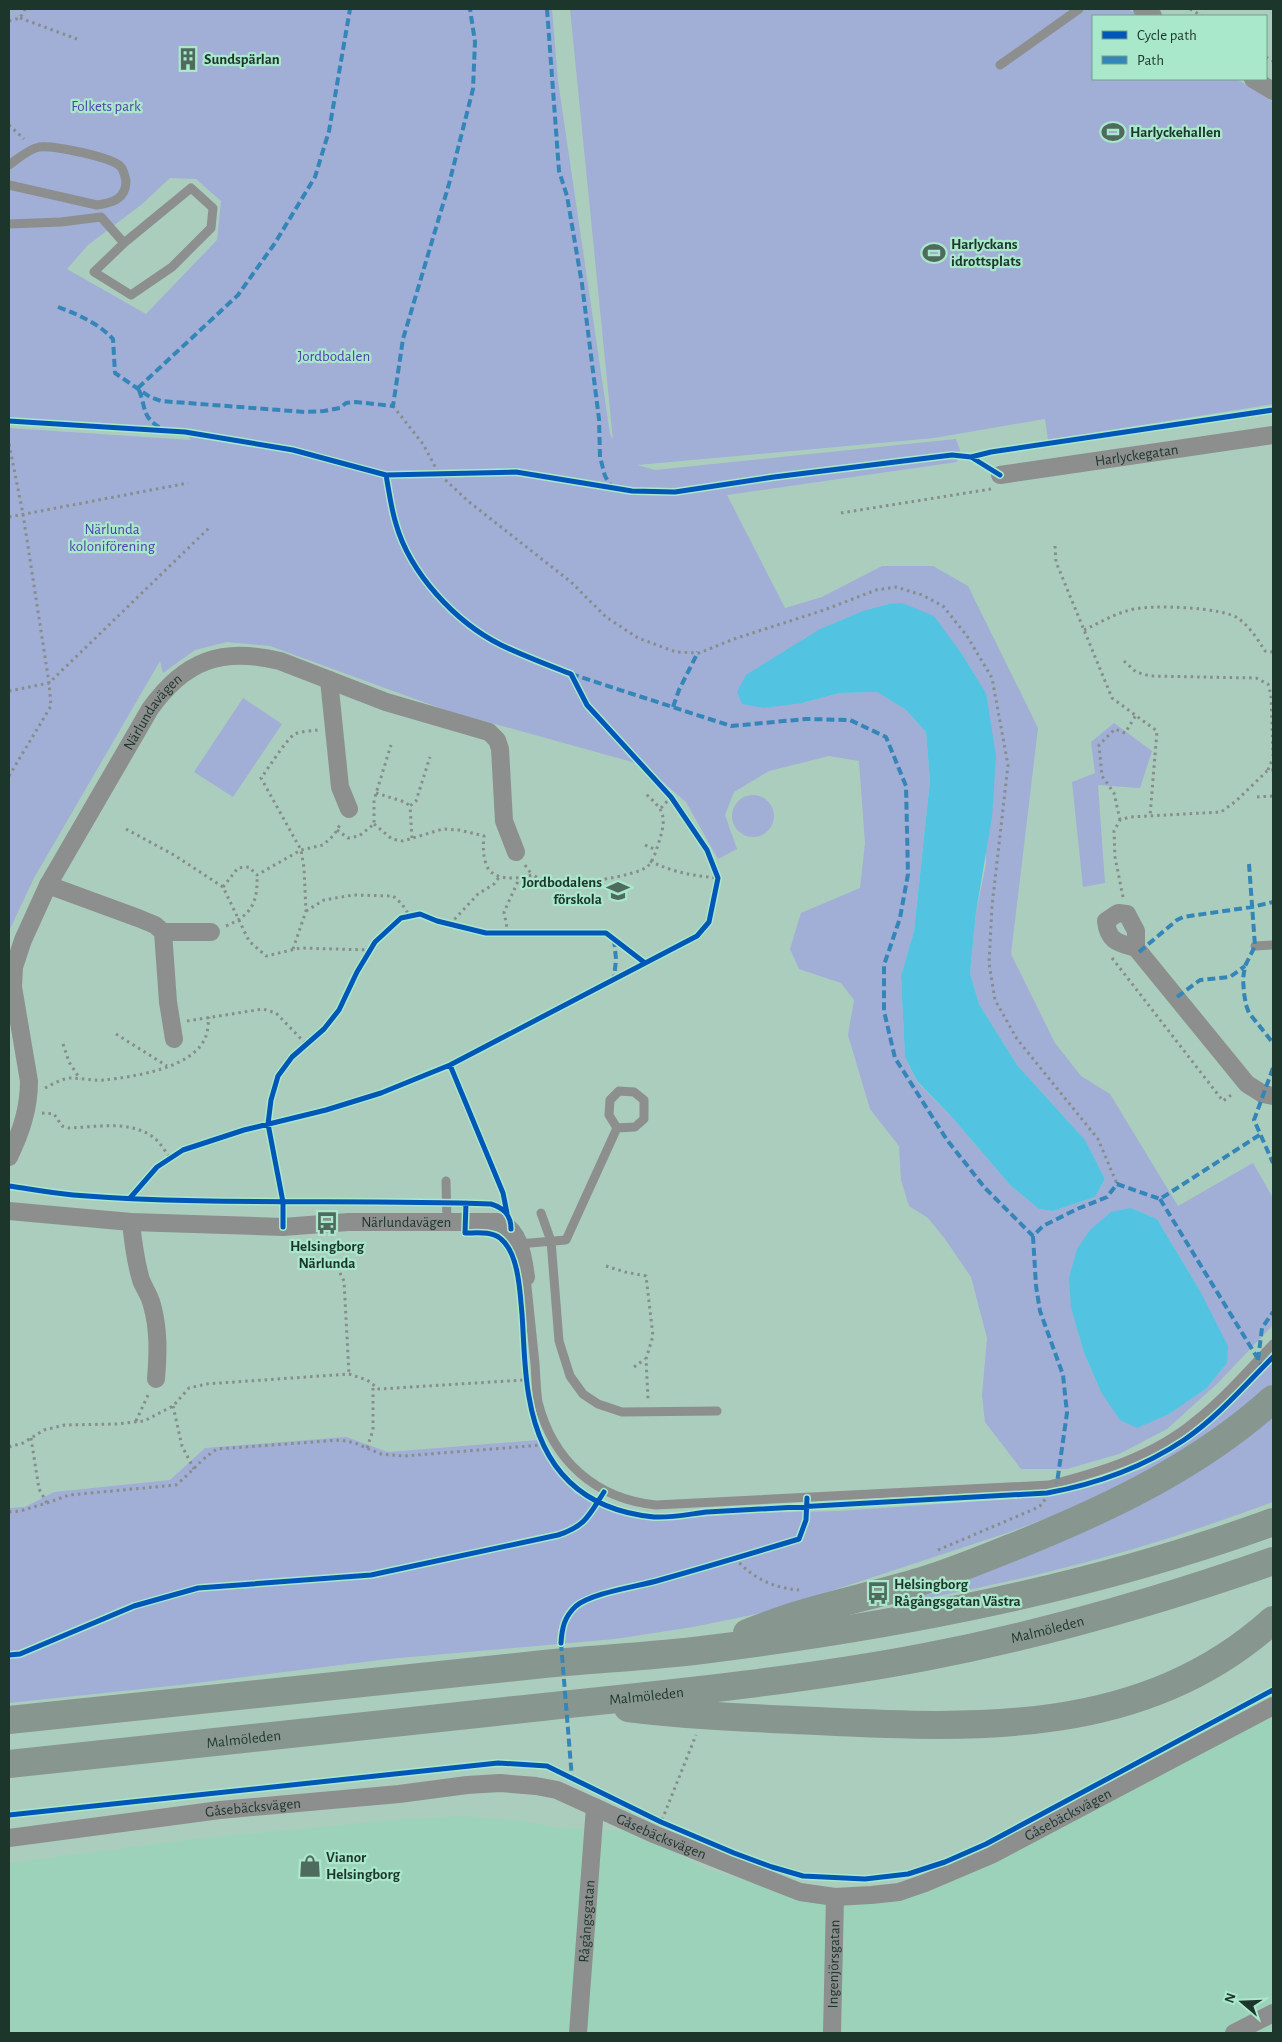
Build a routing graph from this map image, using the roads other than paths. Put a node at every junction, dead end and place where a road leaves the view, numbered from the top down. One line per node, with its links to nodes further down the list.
1 (1079, 9): 2 (lane)
2 (1000, 65)
3 (1255, 80): 4 (street)
4 (1273, 91)
5 (9, 165): 7 (lane)
6 (9, 185): 7 (lane)
7 (97, 205): 8 (lane)
8 (101, 217): 9 (lane); 10 (lane)
9 (9, 224)
10 (124, 243): 10 (lane)
11 (1273, 435): 12 (street, Harlyckegatan)
12 (1000, 476)
13 (328, 680): 14 (street); 15 (street, Närlundavägen); 16 (street, Närlundavägen)
14 (349, 809)
15 (516, 852)
16 (48, 885): 17 (street); 25 (street, Närlundavägen)
17 (163, 932): 18 (street); 22 (street)
18 (211, 932)
19 (1273, 945): 20 (lane)
20 (1255, 946)
21 (1136, 948): 21 (street); 23 (street)
22 (173, 1031)
23 (1268, 1095)
24 (617, 1128): 24 (lane); 31 (lane)
25 (9, 1157)
26 (446, 1181): 30 (lane)
27 (9, 1211): 29 (street, Närlundavägen)
28 (540, 1213): 31 (lane)
29 (131, 1222): 30 (street, Närlundavägen); 35 (street)
30 (447, 1222): 32 (street, Närlundavägen)
31 (552, 1241): 32 (lane); 37 (lane)
32 (518, 1244): 33 (street, Närlundavägen)
33 (526, 1277): 34 (lane, Närlundavägen)
34 (1273, 1344)
35 (156, 1379)
36 (1273, 1399): 41 (highway)
37 (717, 1411)
38 (1273, 1522): 41 (highway)
39 (1273, 1561): 42 (highway, Malmöleden)
40 (1273, 1620): 42 (highway)
41 (699, 1650): 44 (highway)
42 (585, 1702): 45 (highway, Malmöleden)
43 (1273, 1706): 48 (street, Gåsebäcksvägen)
44 (9, 1720)
45 (9, 1764)
46 (595, 1807): 47 (street, Gåsebäcksvägen); 48 (street, Gåsebäcksvägen); 50 (street, Rågångsgatan)
47 (9, 1838)
48 (835, 1896): 51 (street, Ingenjörsgatan)
49 (1273, 2012): 52 (street)
50 (578, 2033)
51 (832, 2033)
52 (1234, 2033)

